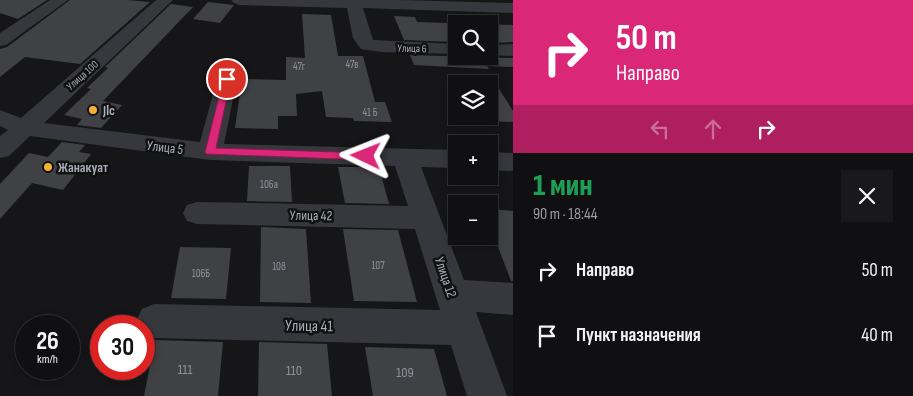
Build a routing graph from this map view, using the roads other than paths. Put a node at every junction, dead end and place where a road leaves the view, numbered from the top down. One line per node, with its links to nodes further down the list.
1 (60, 0): 6 (street)
2 (165, 0): 12 (street, Улица 100)
3 (239, 0): 4 (street)
4 (354, 3): 5 (street); 7 (street, Улица 6)
5 (513, 8)
6 (0, 41)
7 (448, 49)
8 (498, 50): 9 (street)
9 (513, 50)
10 (227, 79): 14 (street)
11 (0, 117): 12 (street, Улица 5)
12 (24, 128): 13 (street, Улица 100); 14 (street, Улица 5)
13 (0, 150)
14 (210, 152): 15 (street, Улица 5)
15 (405, 157): 16 (street, Улица 5); 20 (street, Улица 12)
16 (448, 159)
17 (498, 161): 18 (street)
18 (513, 162)
19 (198, 212): 20 (street, Улица 42)
20 (425, 218): 21 (street, Улица 12)
21 (452, 295): 22 (street); 24 (street, Улица 12)
22 (513, 298)
23 (155, 321): 24 (street, Улица 41)
24 (464, 328): 25 (street, Улица 12)
25 (487, 396)

